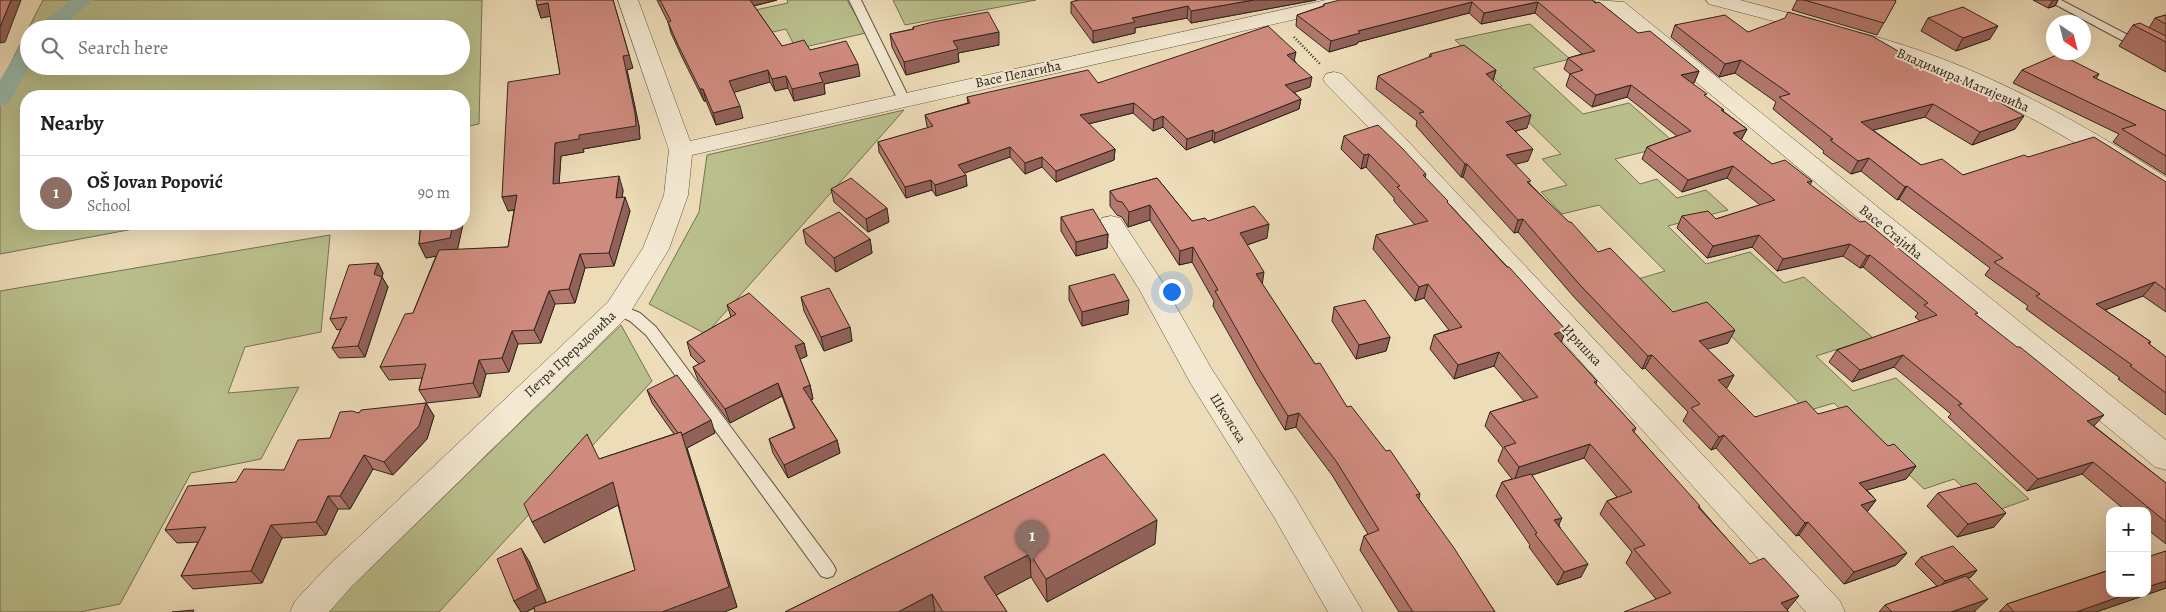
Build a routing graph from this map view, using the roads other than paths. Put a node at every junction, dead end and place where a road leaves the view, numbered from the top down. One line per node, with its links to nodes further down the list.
1 (628, 0): 10 (street, Петра Прерадовића)
2 (855, 0): 9 (lane)
3 (1354, 0): 9 (street, Васе Пелагића)
4 (1716, 0): 11 (street, Владимира Матијевића)
5 (2053, 0): 7 (lane)
6 (1614, 2): 14 (street, Васе Стајића)
7 (2166, 60)
8 (1334, 79): 18 (street, Иришка)
9 (904, 100): 10 (street, Васе Пелагића)
10 (681, 150): 13 (street, Петра Прерадовића)
11 (2166, 188)
12 (1111, 224): 17 (street, Школска)
13 (618, 309): 15 (lane); 16 (street, Петра Прерадовића)
14 (2166, 458)
15 (827, 570)
16 (306, 612)
17 (1346, 612)
18 (1828, 612)

